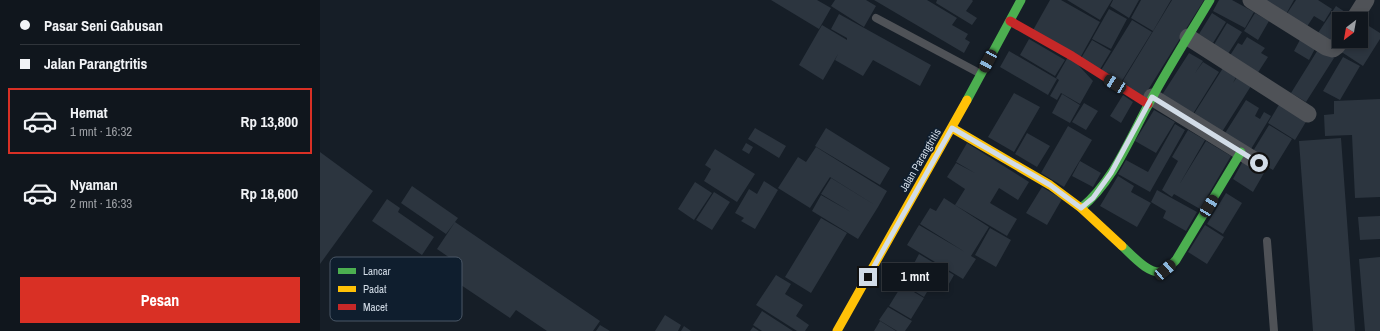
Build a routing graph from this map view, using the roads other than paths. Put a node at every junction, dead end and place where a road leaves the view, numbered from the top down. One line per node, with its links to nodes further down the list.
1 (1021, 0): 7 (street, Jalan Parangtritis)
2 (1210, 0): 8 (street)
3 (1251, 0): 9 (street)
4 (1366, 0): 5 (street)
5 (1358, 12)
6 (876, 18): 10 (lane)
7 (1010, 22): 10 (street, Jalan Parangtritis); 11 (street)
8 (1188, 37): 11 (street); 12 (street)
9 (1334, 48)
10 (981, 74): 13 (street, Jalan Parangtritis)
11 (1150, 101): 14 (street); 16 (street)
12 (1308, 114)
13 (952, 128): 16 (street); 18 (street, Jalan Parangtritis)
14 (1241, 152): 15 (street); 16 (street)
15 (1259, 163)
16 (1081, 208)
17 (1267, 241): 19 (lane)
18 (837, 331)
19 (1274, 331)

